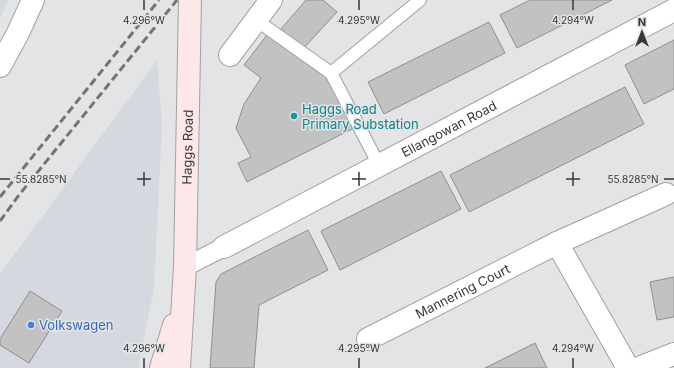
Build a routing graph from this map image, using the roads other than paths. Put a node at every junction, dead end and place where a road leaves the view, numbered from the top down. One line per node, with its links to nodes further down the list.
1 (34, 0): 8 (street)
2 (190, 0): 14 (main road, Haggs Road)
3 (271, 0): 6 (street)
4 (420, 0): 9 (lane)
5 (674, 10): 10 (street, Ellangowan Road)
6 (256, 20): 7 (street); 9 (lane)
7 (230, 55)
8 (0, 66)
9 (331, 73): 10 (lane)
10 (379, 165): 13 (street, Ellangowan Road)
11 (666, 194): 12 (street, Mannering Court)
12 (557, 243): 16 (street, Mannering Court); 20 (street)
13 (224, 247): 14 (street)
14 (185, 267): 15 (main road, Haggs Road)
15 (183, 295): 18 (main road, Haggs Road); 19 (main road, Haggs Road)
16 (368, 339)
17 (674, 354): 21 (street)
18 (161, 368)
19 (179, 368)
20 (628, 368)
21 (639, 368)

